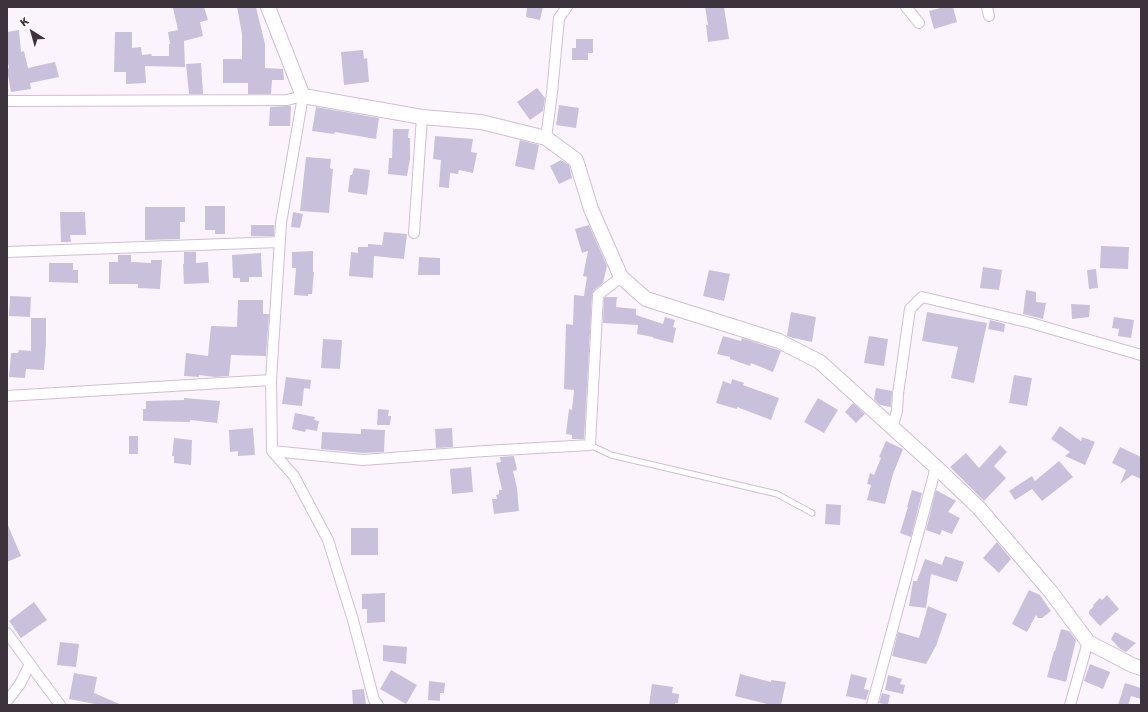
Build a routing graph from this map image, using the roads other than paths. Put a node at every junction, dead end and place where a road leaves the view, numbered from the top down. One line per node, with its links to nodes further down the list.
1 (268, 7): 5 (street)
2 (567, 7): 8 (street)
3 (906, 7): 4 (street)
4 (919, 24)
5 (303, 96): 6 (street); 7 (street); 10 (street)
6 (7, 101)
7 (422, 117): 8 (street); 9 (street)
8 (546, 138): 12 (street)
9 (414, 233)
10 (279, 242): 11 (street); 14 (street)
11 (7, 252)
12 (621, 277): 16 (street); 17 (street)
13 (1141, 355): 16 (street)
14 (271, 380): 15 (street); 18 (street)
15 (7, 396)
16 (892, 428): 19 (street)
17 (590, 445): 18 (street); 20 (lane)
18 (272, 451): 28 (street)
19 (936, 467): 22 (street); 29 (street)
20 (812, 513)
21 (7, 633): 23 (street)
22 (1088, 642): 25 (street); 30 (street)
23 (11, 646): 24 (street)
24 (30, 664): 26 (street); 27 (street)
25 (1141, 668)
26 (7, 701)
27 (58, 704)
28 (378, 705)
29 (872, 705)
30 (1070, 705)

